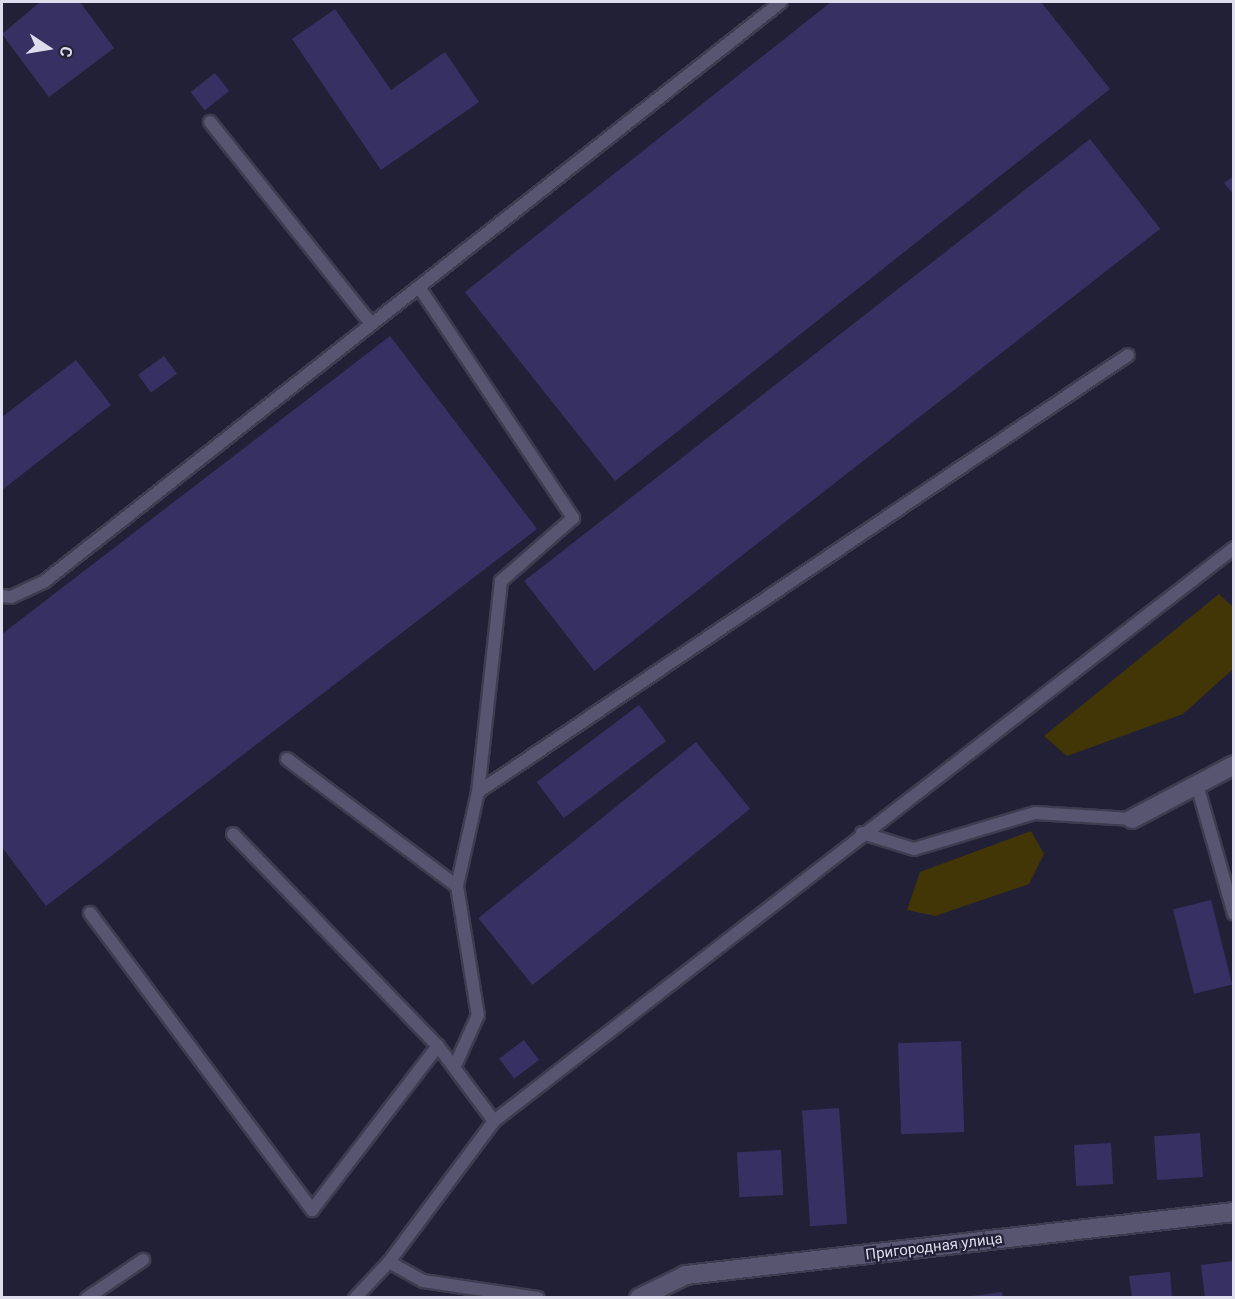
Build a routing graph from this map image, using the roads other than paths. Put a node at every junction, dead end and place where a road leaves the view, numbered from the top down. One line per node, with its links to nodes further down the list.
1 (781, 2): 3 (lane)
2 (210, 122): 4 (lane)
3 (419, 287): 4 (lane); 11 (lane)
4 (371, 324): 7 (lane)
5 (1128, 355): 11 (lane)
6 (1233, 548): 13 (lane)
7 (2, 596)
8 (287, 759): 15 (lane)
9 (1233, 765): 10 (street)
10 (1197, 785): 12 (street); 17 (lane)
11 (478, 792): 15 (lane)
12 (1132, 819): 13 (lane)
13 (862, 833): 20 (lane)
14 (233, 834): 18 (lane)
15 (457, 886): 19 (lane)
16 (90, 913): 18 (lane)
17 (1233, 914)
18 (438, 1046): 19 (lane)
19 (455, 1066): 20 (lane)
20 (494, 1121): 23 (lane)
21 (1233, 1212): 27 (street, Пригородная улица)
22 (143, 1260): 24 (lane)
23 (389, 1262): 25 (lane); 26 (lane)
24 (87, 1298)
25 (355, 1298)
26 (538, 1298)
27 (639, 1298)

